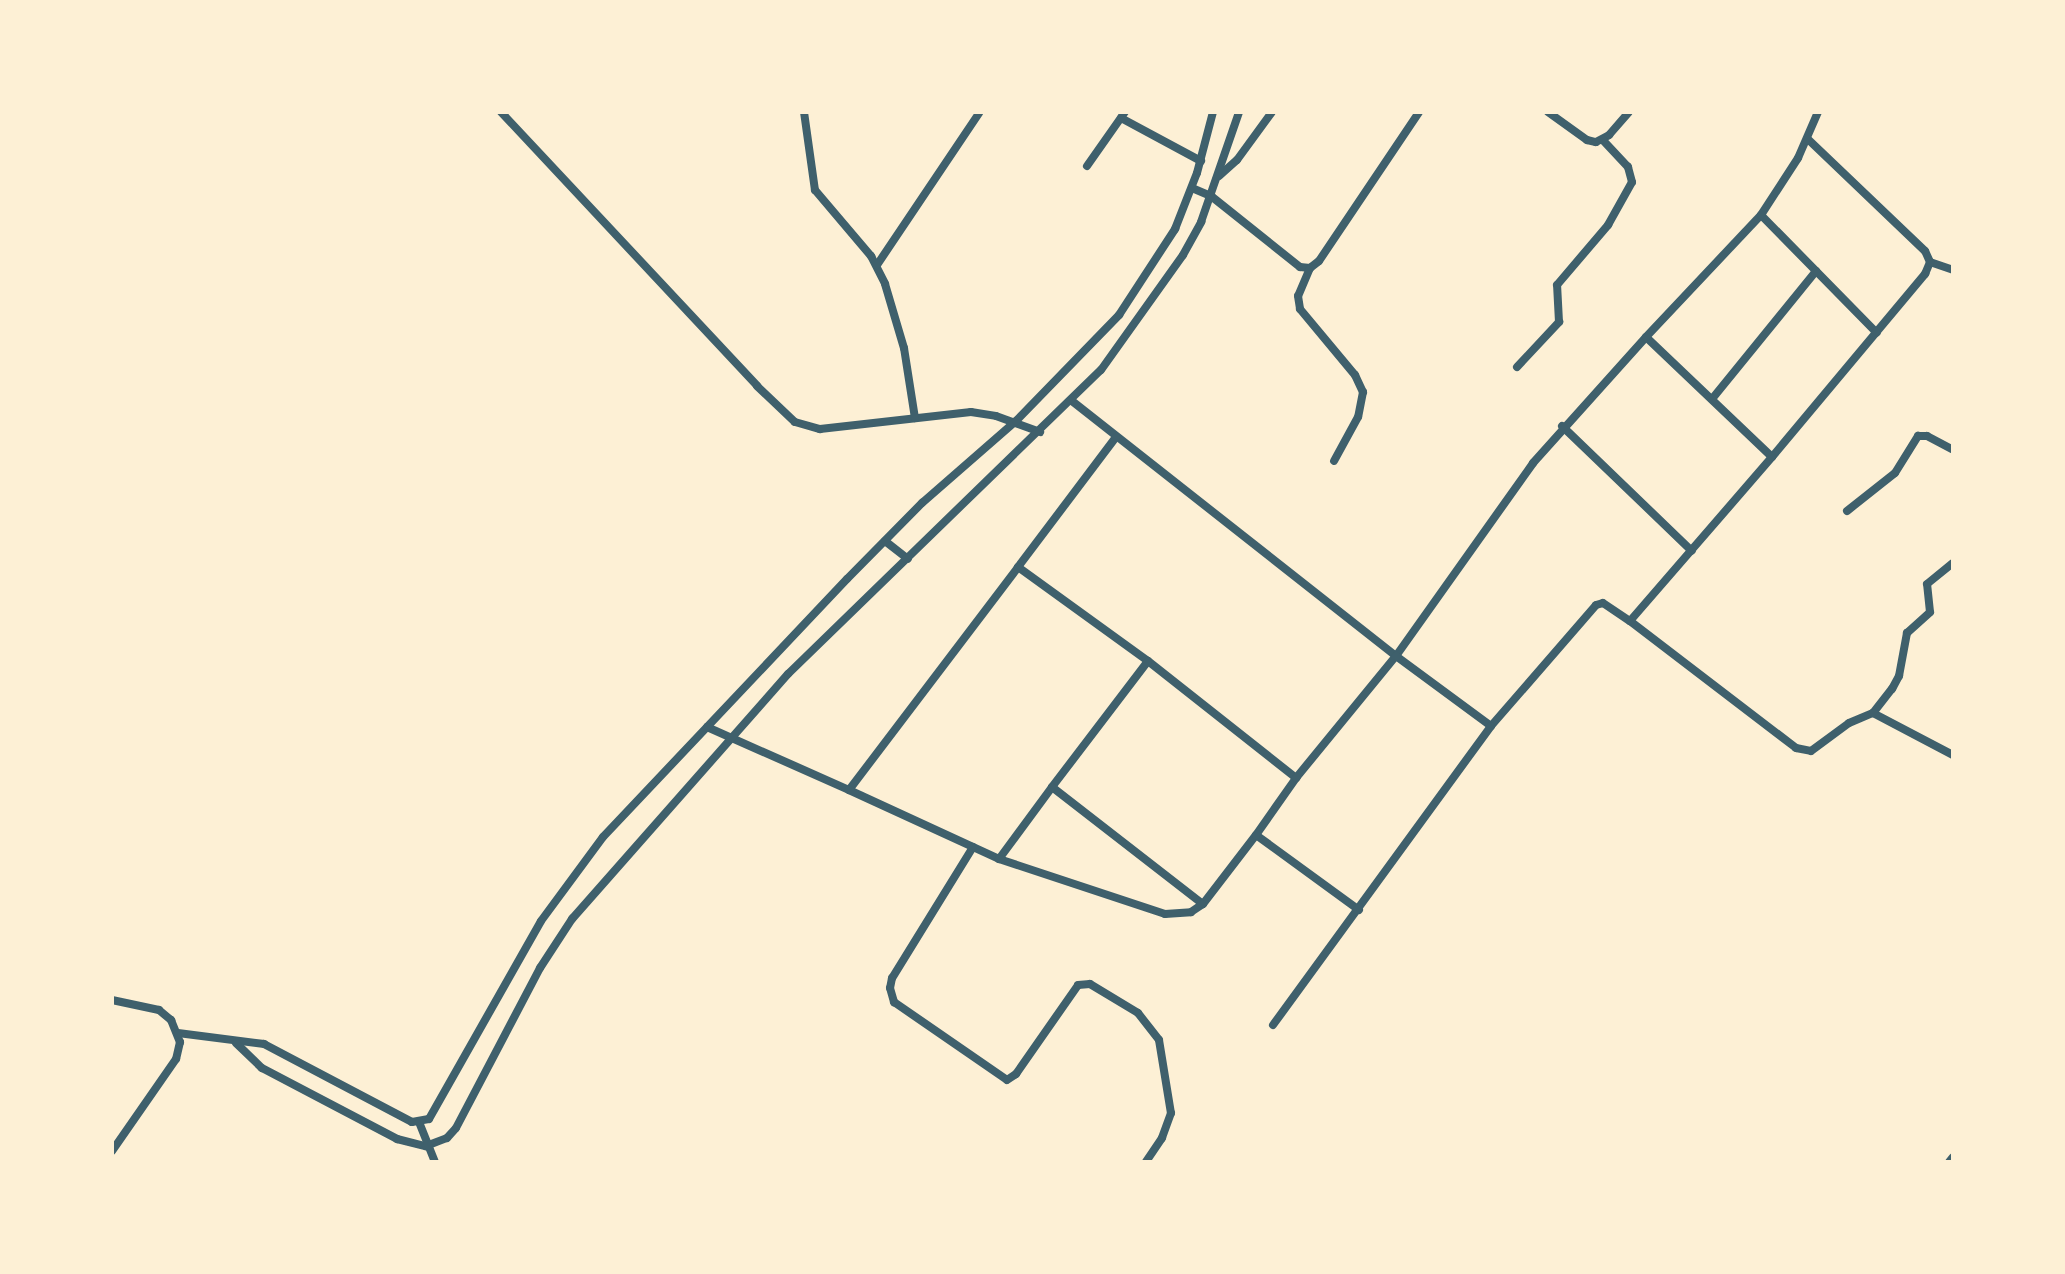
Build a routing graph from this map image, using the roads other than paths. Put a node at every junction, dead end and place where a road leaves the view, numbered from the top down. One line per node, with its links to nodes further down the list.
1 (501, 112): 30 (street)
2 (804, 112): 21 (street)
3 (1213, 112): 14 (street)
4 (1239, 112): 16 (street)
5 (1272, 112): 16 (street)
6 (1419, 112): 22 (street)
7 (1548, 112): 13 (street)
8 (1629, 112): 13 (street)
9 (1818, 112): 12 (street)
10 (979, 113): 21 (street)
11 (1123, 115): 14 (street); 15 (street)
12 (1808, 139): 19 (street); 20 (street)
13 (1603, 140): 27 (street)
14 (1201, 161): 17 (street)
15 (1087, 166)
16 (1216, 179): 18 (street)
17 (1192, 188): 18 (street); 31 (street)
18 (1211, 196): 22 (street); 29 (street)
19 (1761, 215): 24 (street); 26 (street)
20 (1930, 262): 23 (street); 25 (street)
21 (877, 265): 30 (street)
22 (1310, 268): 37 (street)
23 (1953, 270)
24 (1816, 271): 25 (street); 28 (street)
25 (1877, 333): 36 (street)
26 (1646, 337): 28 (street); 32 (street)
27 (1517, 367)
28 (1712, 399): 36 (street)
29 (1072, 401): 33 (street); 34 (street)
30 (915, 418): 31 (street)
31 (1016, 421): 33 (street); 39 (street)
32 (1562, 426): 40 (street); 45 (street)
33 (1040, 432): 41 (street)
34 (1116, 437): 43 (street); 45 (street)
35 (1953, 450): 38 (street)
36 (1772, 457): 40 (street)
37 (1334, 461)
38 (1847, 511)
39 (885, 541): 41 (street); 49 (street)
40 (1692, 551): 44 (street)
41 (908, 559): 50 (street)
42 (1953, 563): 47 (street)
43 (1018, 567): 46 (street); 54 (street)
44 (1630, 621): 47 (street); 48 (street)
45 (1396, 656): 48 (street); 52 (street)
46 (1148, 661): 52 (street); 53 (street)
47 (1873, 713): 51 (street)
48 (1491, 726): 59 (street)
49 (707, 727): 50 (street); 64 (street)
50 (730, 737): 54 (street); 65 (street)
51 (1953, 755)
52 (1296, 778): 55 (street)
53 (1052, 787): 57 (street); 58 (street)
54 (849, 790): 56 (street)
55 (1256, 835): 58 (street); 59 (street)
56 (973, 847): 57 (street); 69 (street)
57 (999, 859): 58 (street)
58 (1203, 904)
59 (1359, 910): 61 (street)
60 (112, 1000): 62 (street)
61 (1273, 1025)
62 (178, 1033): 63 (street); 66 (street)
63 (236, 1043): 64 (street); 65 (street)
64 (419, 1122): 65 (street)
65 (426, 1146): 68 (street)
66 (112, 1151)
67 (1953, 1157): 70 (street)
68 (435, 1162)
69 (1146, 1162)
70 (1949, 1162)

